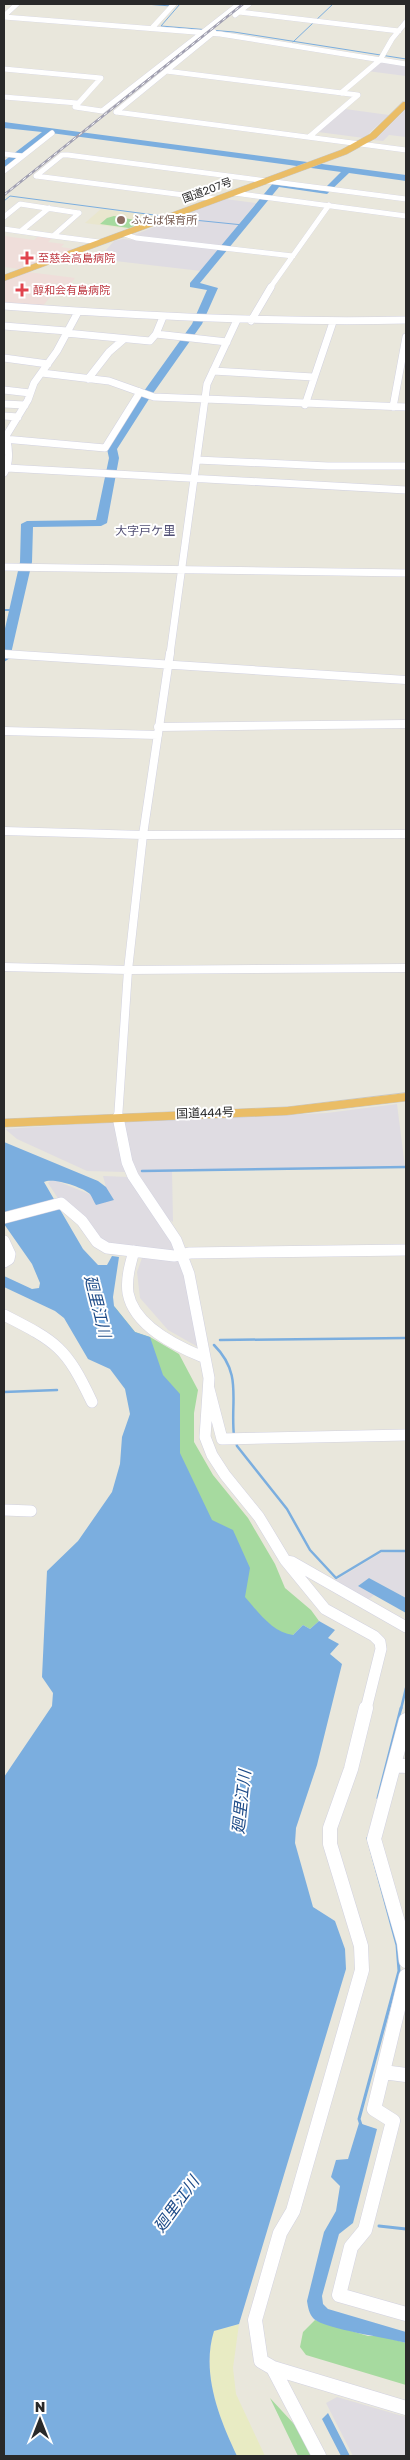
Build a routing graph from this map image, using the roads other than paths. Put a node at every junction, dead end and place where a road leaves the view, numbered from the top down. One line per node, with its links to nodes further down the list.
1 (16, 4): 6 (street)
2 (174, 4): 8 (street)
3 (239, 4): 9 (street)
4 (249, 4): 5 (street)
5 (239, 12): 10 (street); 11 (street)
6 (4, 17): 8 (street)
7 (406, 22): 10 (street)
8 (152, 28): 9 (street)
9 (204, 30): 11 (street); 18 (street)
10 (399, 30): 12 (street)
11 (215, 31): 12 (street); 15 (street)
12 (381, 58): 13 (street); 16 (street)
13 (406, 64)
14 (4, 69): 18 (street)
15 (166, 71): 16 (street); 21 (street)
16 (341, 93): 21 (street)
17 (4, 97): 18 (street)
18 (78, 103)
19 (406, 104): 22 (highway, 国道207号)
20 (52, 132): 25 (street)
21 (310, 137): 22 (street)
22 (360, 144): 23 (street); 27 (highway, 国道207号)
23 (406, 150)
24 (4, 154): 25 (street)
25 (22, 156): 26 (street)
26 (4, 171)
27 (269, 180): 28 (highway, 国道207号); 29 (street); 30 (street)
28 (234, 192): 30 (highway, 国道207号); 31 (street)
29 (406, 198)
30 (215, 199): 37 (highway, 国道207号)
31 (329, 205): 33 (street); 40 (street)
32 (49, 208): 34 (street); 36 (street); 38 (street)
33 (406, 216)
34 (4, 217)
35 (4, 229): 36 (street)
36 (21, 231): 38 (street)
37 (124, 234): 39 (highway, 国道207号); 40 (street)
38 (52, 236): 39 (street)
39 (99, 242): 41 (highway, 国道207号)
40 (294, 256): 47 (street)
41 (4, 278)
42 (4, 306): 43 (street)
43 (78, 312): 44 (street); 50 (street)
44 (163, 317): 45 (street); 51 (street)
45 (237, 320): 47 (street); 54 (street)
46 (406, 320): 48 (street)
47 (251, 321): 48 (street)
48 (333, 322): 59 (street)
49 (4, 326): 50 (street)
50 (66, 332): 53 (street); 56 (street)
51 (156, 334): 53 (street); 54 (street)
52 (406, 337): 68 (street)
53 (124, 339): 60 (street)
54 (227, 342): 57 (street)
55 (4, 358): 56 (street)
56 (48, 364): 58 (street)
57 (213, 371): 59 (street); 64 (street)
58 (42, 373): 60 (street); 62 (street)
59 (313, 377): 67 (street)
60 (88, 379): 63 (street)
61 (4, 390): 62 (street)
62 (30, 393): 66 (street)
63 (144, 394): 64 (street); 72 (street)
64 (204, 400): 67 (street); 73 (street)
65 (4, 404): 66 (street)
66 (25, 405): 71 (street)
67 (305, 405): 68 (street)
68 (393, 407): 69 (street)
69 (406, 407)
70 (4, 416): 71 (street)
71 (18, 417): 72 (street)
72 (5, 440): 74 (street)
73 (197, 460): 75 (street); 76 (street)
74 (5, 466): 76 (street)
75 (406, 466)
76 (195, 480): 77 (street); 79 (street)
77 (406, 490)
78 (4, 567): 79 (street)
79 (181, 570): 80 (street); 82 (street)
80 (406, 573)
81 (6, 654): 82 (street)
82 (166, 664): 83 (street); 86 (street)
83 (406, 680)
84 (406, 724): 86 (street)
85 (4, 731): 86 (street)
86 (158, 731): 89 (street)
87 (4, 831): 89 (street)
88 (406, 834): 89 (street)
89 (143, 835): 92 (street)
90 (4, 967): 92 (street)
91 (406, 968): 92 (street)
92 (128, 970): 94 (street)
93 (406, 1097): 94 (highway, 国道444号)
94 (118, 1117): 95 (highway, 国道444号); 100 (street)
95 (4, 1123)
96 (4, 1218): 99 (street)
97 (4, 1241): 101 (street)
98 (406, 1250): 100 (street)
99 (134, 1251): 100 (street); 103 (street)
100 (183, 1255): 103 (street)
101 (4, 1262)
102 (4, 1316): 105 (street)
103 (203, 1357): 104 (street)
104 (209, 1388): 106 (street); 109 (street)
105 (92, 1402)
106 (406, 1435)
107 (4, 1510): 108 (street)
108 (31, 1511)
109 (285, 1560): 110 (street); 118 (street)
110 (406, 1627)
111 (406, 1720): 112 (street)
112 (400, 1766): 113 (street)
113 (406, 1961)
114 (406, 1976): 115 (street)
115 (383, 2072): 116 (street); 117 (street)
116 (406, 2074)
117 (406, 2314)
118 (273, 2368): 119 (street); 120 (street)
119 (406, 2408)
120 (319, 2456)

